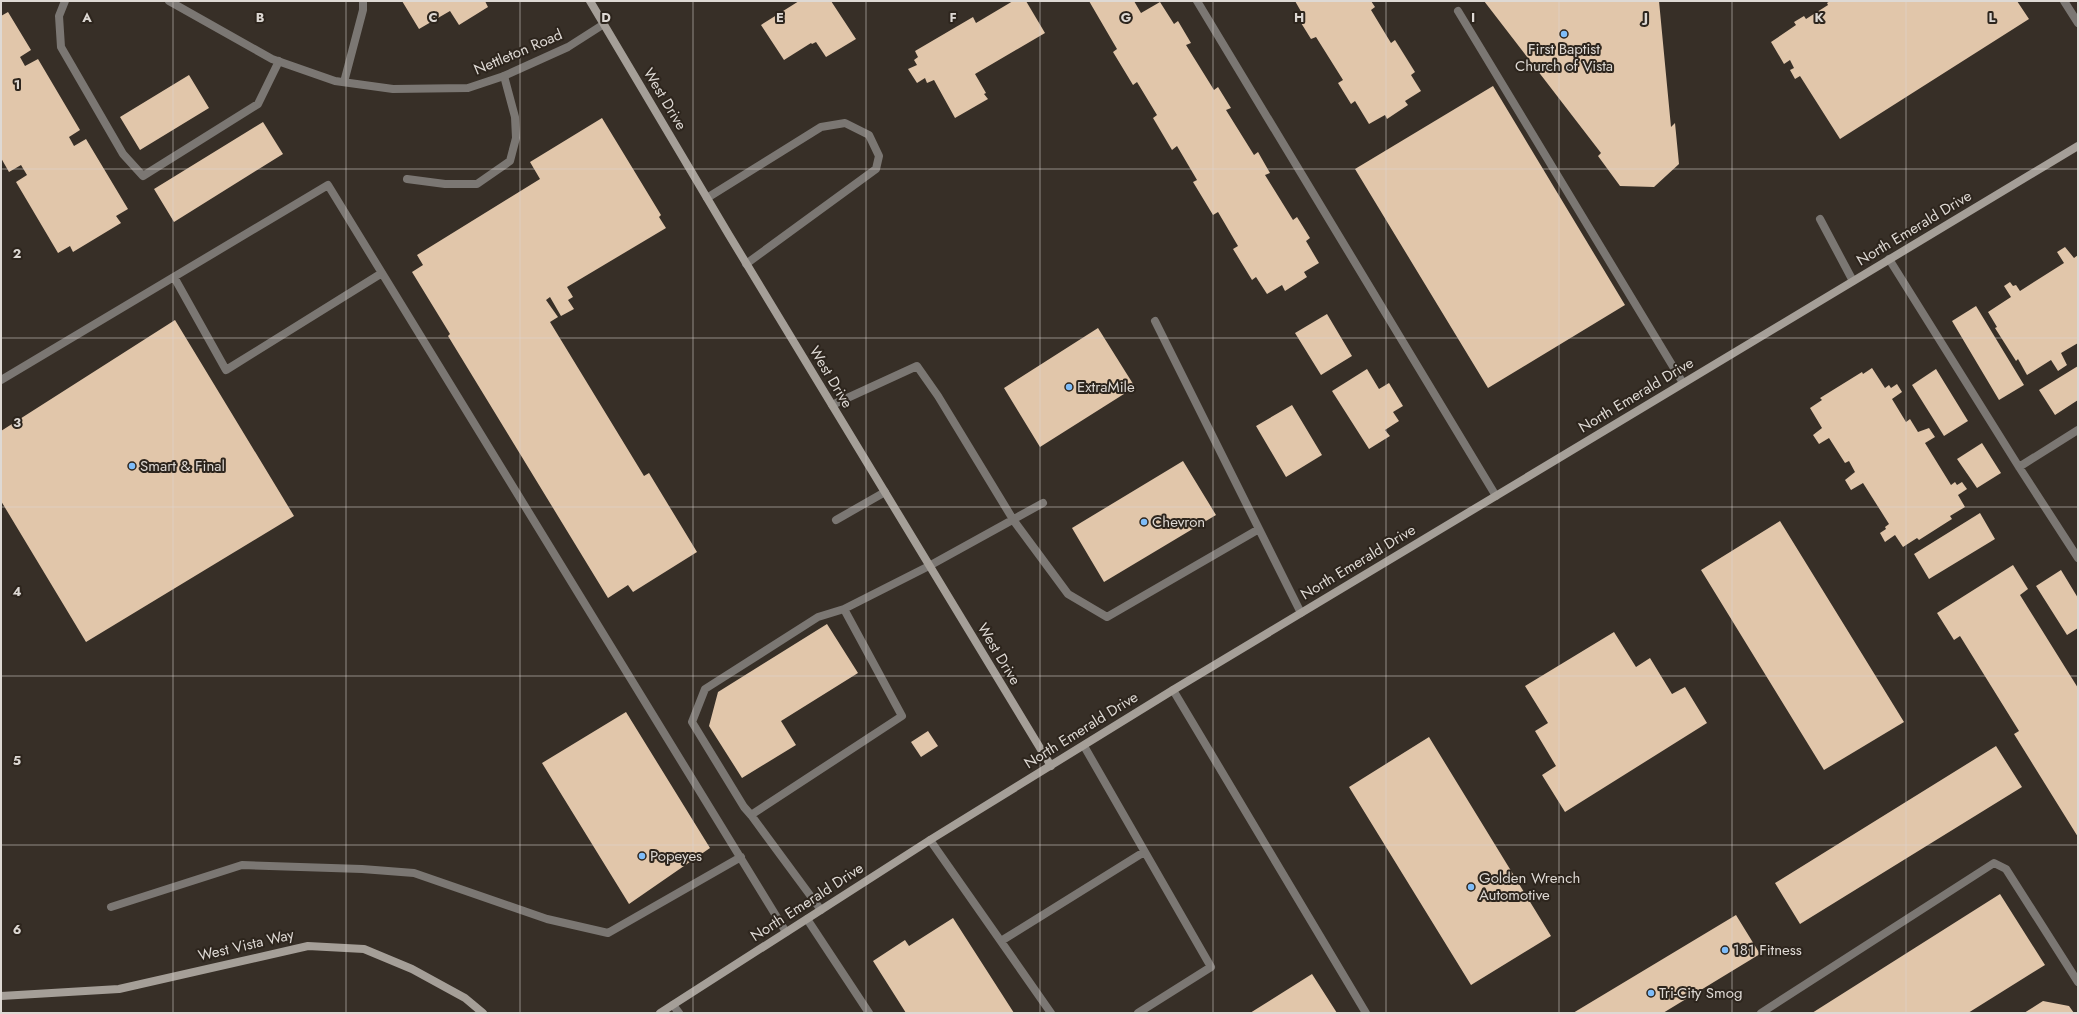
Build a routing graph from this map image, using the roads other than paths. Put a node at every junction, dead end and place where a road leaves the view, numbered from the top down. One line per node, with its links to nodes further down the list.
1 (65, 1): 10 (street)
2 (169, 1): 10 (street, Nettleton Road)
3 (363, 1): 12 (street)
4 (590, 1): 9 (main road, West Drive)
5 (1197, 1): 29 (street)
6 (2064, 1): 8 (street)
7 (1458, 11): 24 (street)
8 (2078, 23)
9 (604, 24): 11 (street, Nettleton Road); 15 (main road, West Drive)
10 (280, 61): 12 (street, Nettleton Road)
11 (504, 76): 12 (street, Nettleton Road); 14 (street)
12 (344, 82)
13 (2078, 146): 17 (main road, North Emerald Drive)
14 (406, 179)
15 (708, 198): 18 (main road, West Drive); 18 (street)
16 (1820, 219): 21 (street)
17 (1889, 259): 21 (main road, North Emerald Drive); 27 (street)
18 (746, 264): 25 (main road, West Drive)
19 (382, 273): 20 (street); 20 (street); 44 (street)
20 (174, 277): 23 (street)
21 (1853, 281): 24 (main road, North Emerald Drive)
22 (1155, 321): 33 (street)
23 (1, 380)
24 (1683, 383): 29 (main road, North Emerald Drive)
25 (832, 405): 28 (main road, West Drive); 32 (street)
26 (2078, 430): 27 (street)
27 (2019, 467): 34 (street)
28 (884, 492): 31 (street); 35 (main road, West Drive)
29 (1496, 496): 37 (main road, North Emerald Drive)
30 (1044, 503): 32 (street)
31 (836, 520)
32 (1014, 521): 33 (street); 35 (street)
33 (1259, 529): 37 (street)
34 (2078, 558)
35 (930, 566): 36 (street); 40 (main road, West Drive)
36 (844, 609): 41 (street); 41 (street)
37 (1301, 613): 38 (main road, North Emerald Drive)
38 (1174, 690): 39 (main road, North Emerald Drive); 54 (street)
39 (1084, 746): 40 (main road, North Emerald Drive); 43 (street)
40 (1051, 766): 42 (main road, North Emerald Drive)
41 (752, 815): 46 (street)
42 (930, 840): 46 (main road, North Emerald Drive); 49 (street)
43 (1144, 852): 49 (street); 59 (street)
44 (740, 857): 45 (street); 48 (street)
45 (111, 907)
46 (821, 910): 47 (main road, North Emerald Drive)
47 (807, 919): 48 (main road, North Emerald Drive); 53 (street)
48 (786, 932): 52 (main road, North Emerald Drive)
49 (1001, 941): 58 (street)
50 (2078, 982): 60 (street)
51 (1, 996): 55 (main road, West Vista Way)
52 (673, 1005): 56 (main road, North Emerald Drive); 57 (street)
53 (866, 1012)
54 (1363, 1012)
55 (483, 1013)
56 (660, 1013)
57 (679, 1013)
58 (1051, 1013)
59 (1138, 1013)
60 (1761, 1013)

